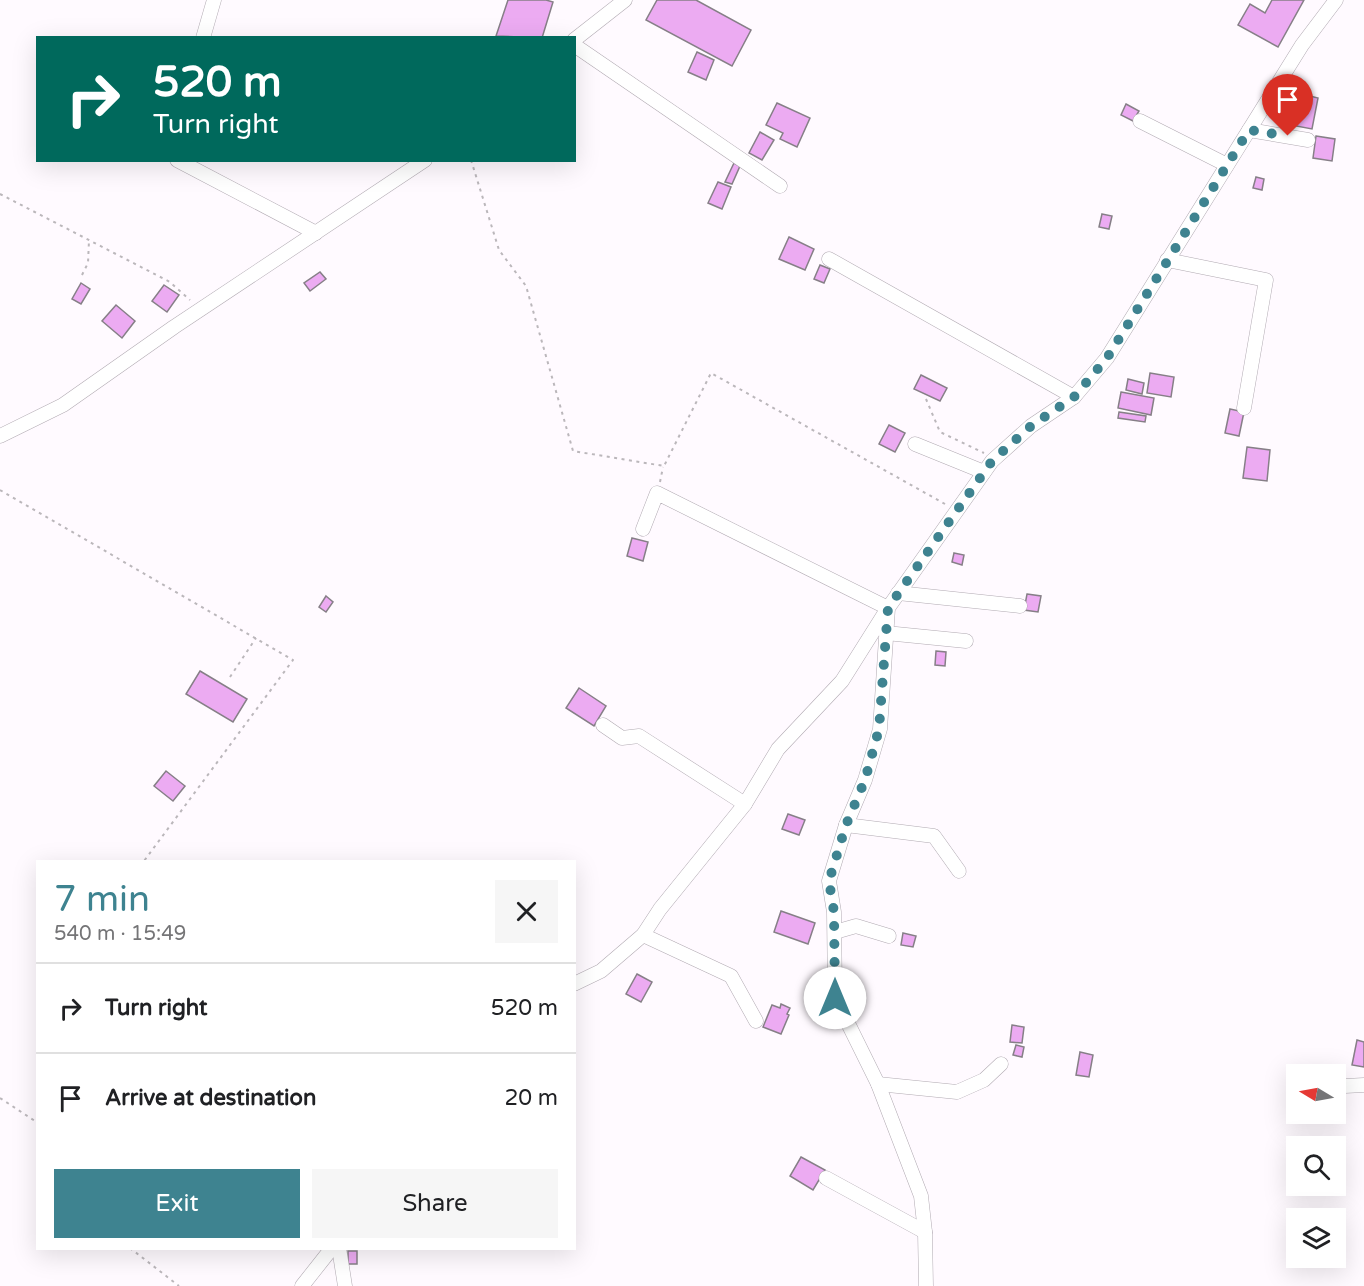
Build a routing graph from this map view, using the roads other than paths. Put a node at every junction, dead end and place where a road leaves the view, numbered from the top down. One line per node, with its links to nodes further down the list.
1 (214, 0): 4 (street)
2 (625, 0): 5 (street)
3 (1336, 0): 8 (street)
4 (204, 36)
5 (576, 38)
6 (576, 46): 13 (street)
7 (1140, 121): 12 (street)
8 (1249, 130): 9 (street); 12 (street)
9 (1308, 140)
10 (181, 162): 14 (street)
11 (422, 162): 14 (street)
12 (1227, 165): 16 (street)
13 (780, 186)
14 (316, 233): 19 (street)
15 (829, 260): 17 (street)
16 (1167, 260): 17 (street); 18 (street)
17 (1074, 397): 21 (street)
18 (1244, 408)
19 (0, 436)
20 (915, 444): 21 (street)
21 (984, 472): 23 (street)
22 (643, 529): 25 (street)
23 (898, 593): 24 (street); 25 (street)
24 (1020, 606)
25 (888, 608): 26 (street); 29 (street)
26 (886, 633): 27 (street); 30 (street)
27 (966, 641)
28 (603, 725): 29 (street)
29 (745, 804): 33 (street)
30 (846, 825): 31 (street); 32 (street)
31 (959, 871)
32 (835, 932): 34 (street); 38 (street)
33 (643, 935): 35 (street); 36 (street)
34 (889, 936)
35 (576, 983)
36 (756, 1021)
37 (1001, 1064): 38 (street)
38 (878, 1084): 42 (street)
39 (1364, 1085): 40 (street)
40 (1346, 1086)
41 (826, 1178): 42 (street)
42 (925, 1232): 47 (street)
43 (330, 1250): 45 (street)
44 (339, 1250): 46 (street)
45 (302, 1286)
46 (345, 1286)
47 (926, 1286)

